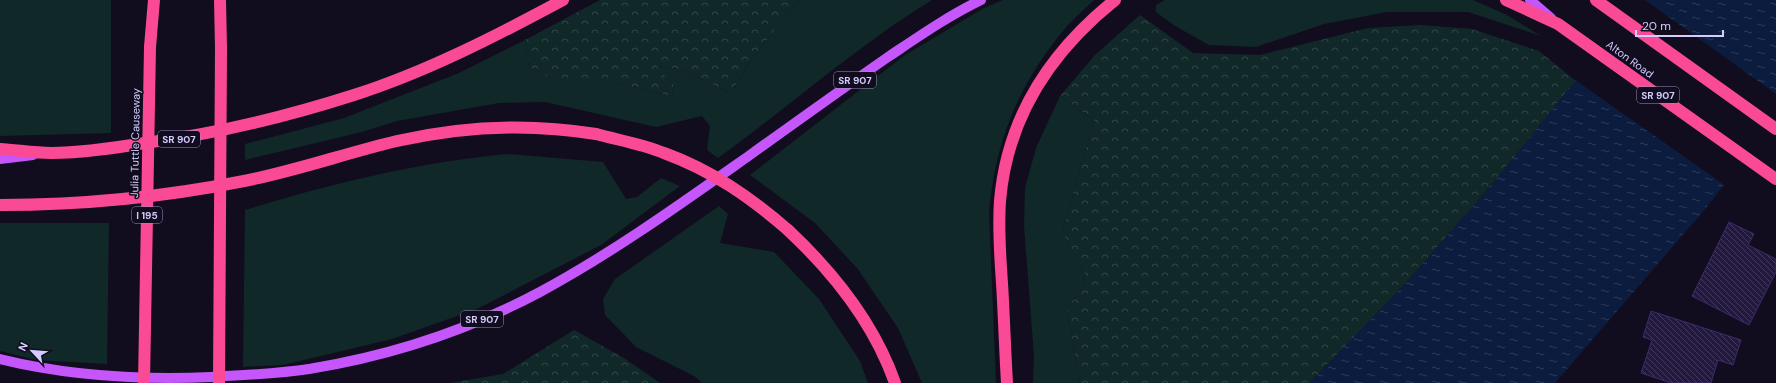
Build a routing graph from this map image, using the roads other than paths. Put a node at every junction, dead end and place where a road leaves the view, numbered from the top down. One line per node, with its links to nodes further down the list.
1 (148, 0): 11 (highway)
2 (154, 0): 11 (highway, Julia Tuttle Causeway / I 195)
3 (220, 0): 20 (highway, bridge)
4 (563, 0): 14 (highway, SR 907)
5 (980, 0): 18 (main road, SR 907)
6 (1115, 0): 22 (highway)
7 (1506, 0): 10 (highway)
8 (1530, 0): 10 (main road, Alton Road / SR 907)
9 (1596, 0): 12 (highway)
10 (1558, 24): 16 (highway, Alton Road / SR 907)
11 (151, 30): 19 (highway, Julia Tuttle Causeway / I 195, bridge)
12 (1776, 130)
13 (0, 149): 14 (highway)
14 (51, 153): 15 (main road, SR 907)
15 (0, 159)
16 (1776, 179)
17 (0, 205): 21 (highway, bridge)
18 (0, 359)
19 (144, 383)
20 (219, 383)
21 (895, 383)
22 (1007, 383)

